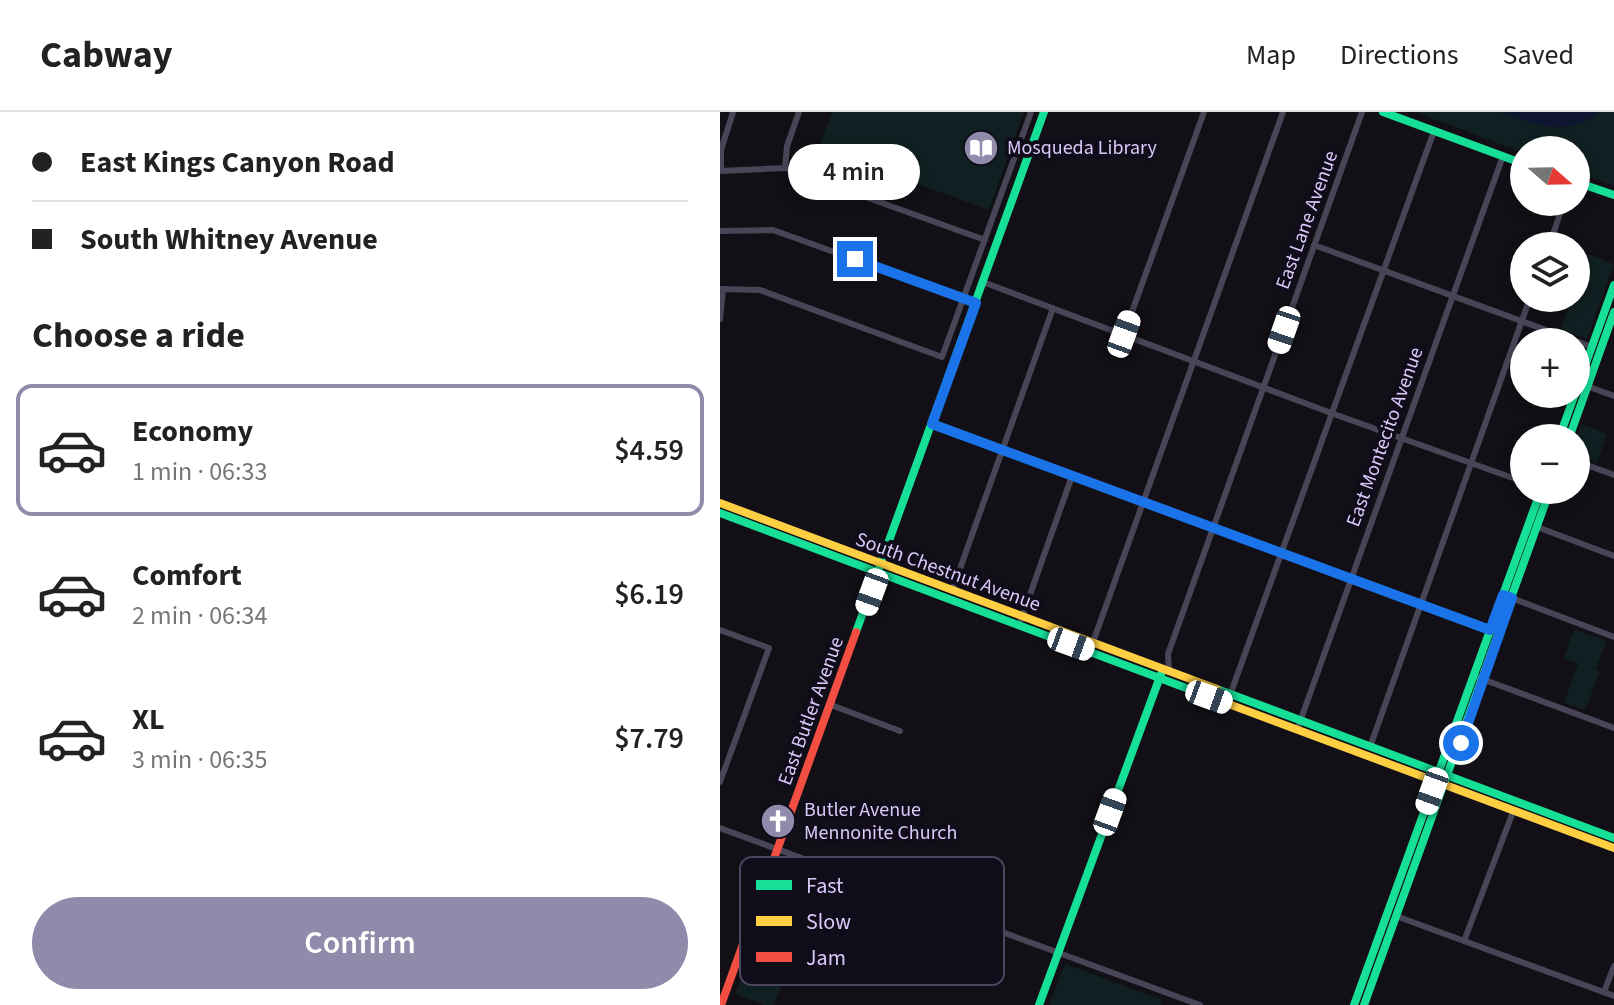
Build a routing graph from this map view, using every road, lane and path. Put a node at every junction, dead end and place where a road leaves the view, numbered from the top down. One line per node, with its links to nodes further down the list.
1 (733, 112): 15 (street)
2 (799, 112): 14 (street)
3 (1031, 112): 10 (street)
4 (1044, 112): 11 (main road, East Butler Avenue)
5 (1204, 112): 33 (street)
6 (1283, 112): 37 (street)
7 (1362, 112): 20 (street, East Lane Avenue)
8 (1383, 112): 9 (main road)
9 (1434, 131): 12 (main road); 21 (street)
10 (1017, 151): 11 (street); 19 (street)
11 (1029, 156): 22 (main road, East Butler Avenue)
12 (1503, 156): 13 (main road); 25 (street, East Montecito Avenue)
13 (1510, 159)
14 (785, 168): 15 (street); 19 (street)
15 (720, 171)
16 (1590, 187): 17 (main road)
17 (1614, 195)
18 (720, 231): 26 (street)
19 (985, 240): 26 (street)
20 (1314, 245): 21 (street); 40 (street, East Lane Avenue)
21 (1385, 271): 25 (street); 43 (street)
22 (983, 282): 27 (main road, East Butler Avenue); 28 (street)
23 (1614, 285): 30 (main road)
24 (721, 289): 31 (street); 36 (street)
25 (1452, 296): 32 (street); 45 (street, East Montecito Avenue)
26 (964, 299): 27 (street); 36 (street)
27 (976, 303): 39 (main road, East Butler Avenue)
28 (1053, 308): 33 (street); 46 (street)
29 (1525, 312): 32 (street)
30 (1612, 312): 34 (main road); 38 (main road)
31 (720, 319)
32 (1521, 322): 34 (street); 47 (street)
33 (1124, 334): 37 (street)
34 (1592, 347): 35 (main road)
35 (1590, 353)
36 (942, 357): 39 (street)
37 (1193, 361): 40 (street); 52 (street)
38 (1590, 363)
39 (951, 373): 44 (main road, East Butler Avenue)
40 (1265, 386): 43 (street); 58 (street, East Lane Avenue)
41 (1590, 391): 42 (street)
42 (1614, 396)
43 (1331, 413): 45 (street); 59 (street)
44 (932, 424): 46 (street); 61 (main road, East Butler Avenue)
45 (1403, 438): 47 (street); 62 (street, East Montecito Avenue)
46 (1002, 450): 50 (street); 63 (street)
47 (1472, 463): 51 (street); 65 (street)
48 (1590, 466): 49 (street)
49 (1614, 475)
50 (1072, 476): 52 (street); 66 (street)
51 (1510, 477)
52 (1143, 502): 58 (street); 70 (street)
53 (720, 503): 61 (main road, South Chestnut Avenue)
54 (1537, 504): 64 (main road)
55 (1544, 504): 57 (main road)
56 (720, 513): 61 (main road, South Chestnut Avenue)
57 (1537, 527): 60 (street); 64 (main road)
58 (1213, 528): 59 (street); 73 (street, East Lane Avenue)
59 (1281, 555): 62 (street); 77 (street)
60 (1614, 556)
61 (880, 569): 63 (main road, South Chestnut Avenue); 66 (main road, South Chestnut Avenue); 78 (main road, East Butler Avenue)
62 (1349, 581): 65 (street); 79 (street, East Montecito Avenue)
63 (952, 591): 66 (main road, South Chestnut Avenue)
64 (1507, 596): 68 (main road); 69 (street); 76 (main road)
65 (1420, 605): 68 (street); 83 (street)
66 (1021, 621): 70 (main road, South Chestnut Avenue); 71 (main road, South Chestnut Avenue)
67 (720, 630): 86 (street)
68 (1490, 630): 75 (main road)
69 (1614, 637)
70 (1093, 642): 72 (main road, South Chestnut Avenue)
71 (1071, 644): 72 (main road); 74 (main road, South Chestnut Avenue)
72 (1112, 650): 74 (main road, South Chestnut Avenue)
73 (1168, 654): 74 (street, East Lane Avenue); 74 (street, East Lane Avenue)
74 (1161, 671): 77 (main road, South Chestnut Avenue); 79 (main road, South Chestnut Avenue); 100 (main road, East Lane Avenue)
75 (1474, 676): 76 (street); 84 (main road)
76 (1483, 680): 80 (street); 85 (main road)
77 (1230, 695): 79 (main road, South Chestnut Avenue)
78 (831, 705): 81 (street); 93 (main road, East Butler Avenue)
79 (1299, 725): 82 (main road, South Chestnut Avenue); 83 (main road, South Chestnut Avenue)
80 (1614, 728)
81 (900, 731)
82 (1329, 742): 83 (main road); 87 (main road, South Chestnut Avenue)
83 (1370, 747): 84 (main road, South Chestnut Avenue)
84 (1439, 772): 85 (main road, South Chestnut Avenue); 87 (main road)
85 (1449, 776): 88 (main road); 91 (main road, South Chestnut Avenue)
86 (720, 782)
87 (1435, 782): 88 (main road, South Chestnut Avenue); 108 (main road)
88 (1445, 786): 89 (main road, South Chestnut Avenue); 97 (main road)
89 (1513, 812): 91 (main road, South Chestnut Avenue); 99 (street)
90 (720, 828): 93 (street)
91 (1584, 833): 92 (main road, South Chestnut Avenue); 94 (main road, South Chestnut Avenue)
92 (1614, 838)
93 (778, 848): 95 (main road, East Butler Avenue); 96 (street)
94 (1614, 848)
95 (775, 857)
96 (802, 857)
97 (1396, 916): 99 (street); 109 (main road)
98 (1004, 932): 100 (street)
99 (1464, 941): 103 (street)
100 (1059, 952): 106 (main road, East Lane Avenue); 107 (street)
101 (740, 953): 105 (main road, East Butler Avenue)
102 (1614, 966): 103 (street)
103 (1604, 992): 104 (street)
104 (1614, 996)
105 (721, 1005)
106 (1039, 1005)
107 (1200, 1005)
108 (1354, 1005)
109 (1364, 1005)

